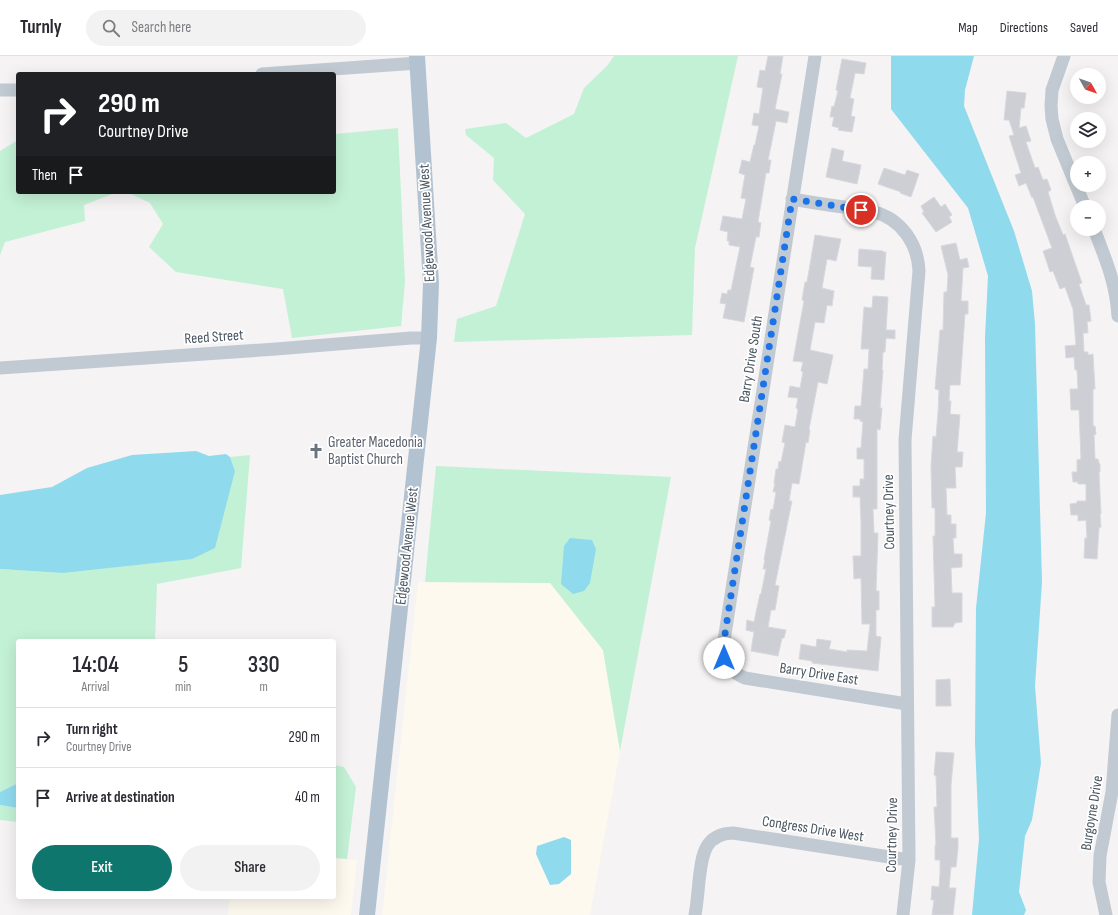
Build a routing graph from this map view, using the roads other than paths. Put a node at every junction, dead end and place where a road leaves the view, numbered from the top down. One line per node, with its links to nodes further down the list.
1 (815, 56): 7 (street, Barry Drive South)
2 (1064, 56): 8 (street)
3 (418, 59): 4 (street); 12 (main road, Edgewood Avenue West)
4 (283, 72)
5 (0, 90): 6 (street)
6 (16, 90)
7 (792, 199): 14 (street, Barry Drive South); 15 (street, Courtney Drive)
8 (1082, 200)
9 (1097, 236): 10 (street)
10 (1115, 273): 11 (street)
11 (1118, 316)
12 (430, 338): 13 (street, Reed Street); 18 (main road, Edgewood Avenue West)
13 (0, 368)
14 (728, 667): 15 (street, Barry Drive East)
15 (907, 704): 17 (street, Courtney Drive)
16 (1118, 715): 21 (street, Burgoyne Drive)
17 (909, 860): 19 (street, Congress Drive West); 20 (street, Courtney Drive)
18 (367, 915)
19 (695, 915)
20 (903, 915)
21 (1106, 915)

